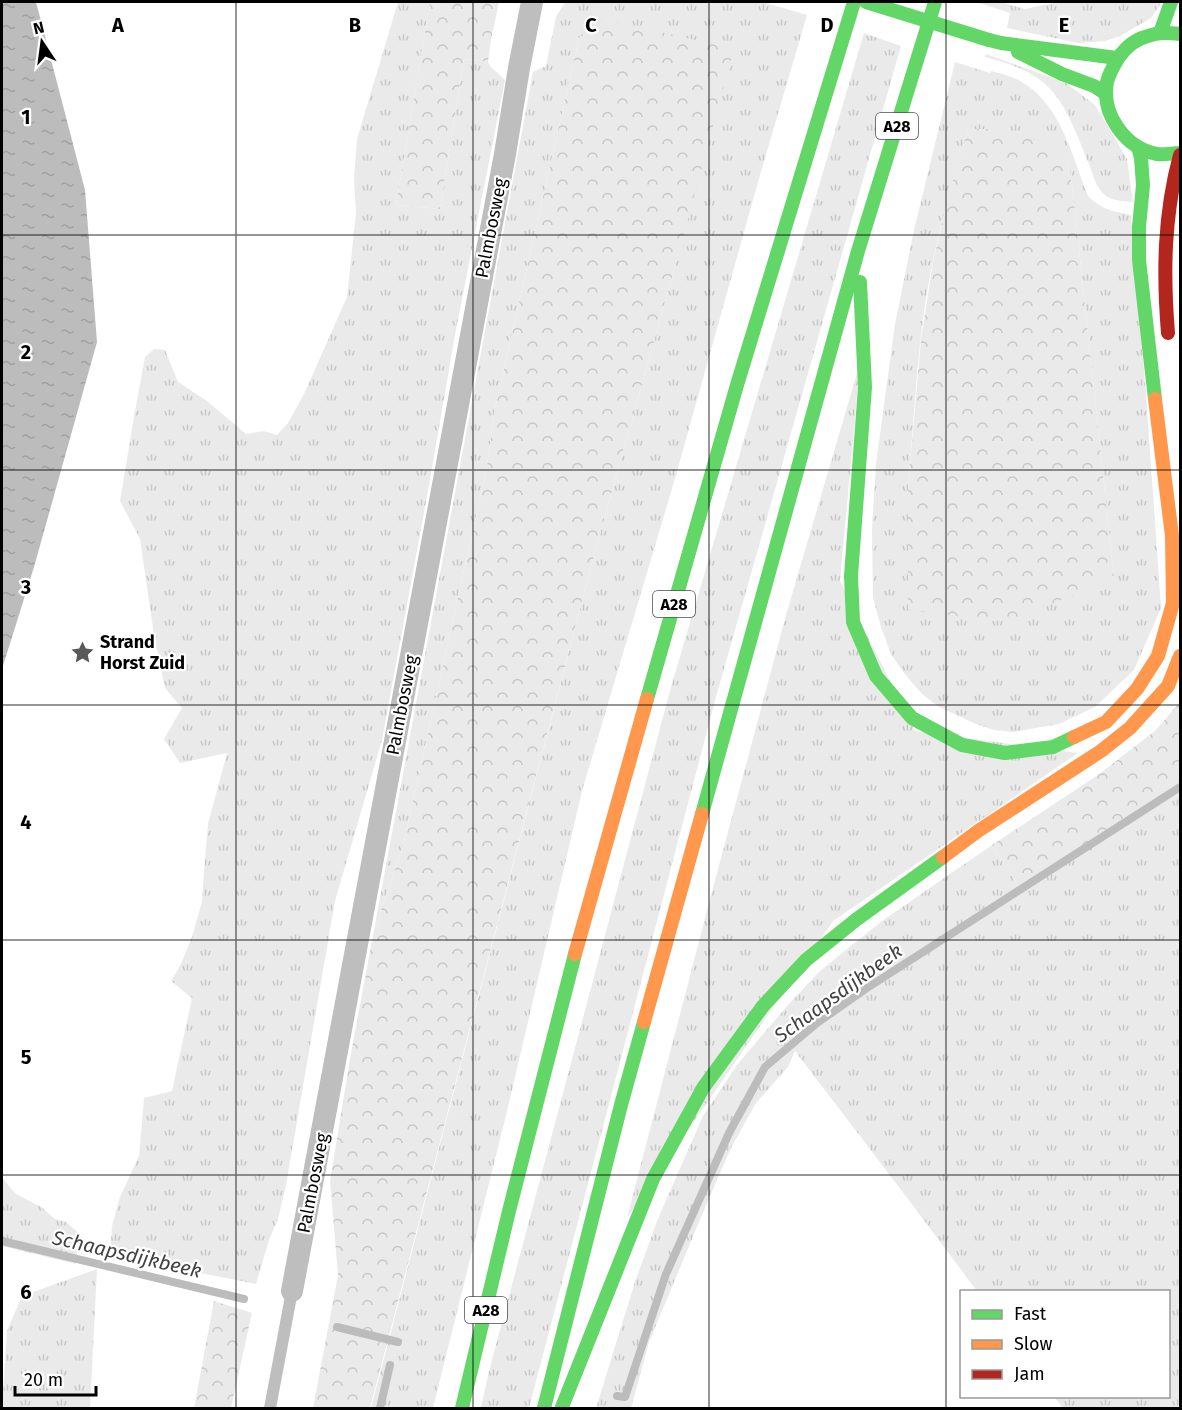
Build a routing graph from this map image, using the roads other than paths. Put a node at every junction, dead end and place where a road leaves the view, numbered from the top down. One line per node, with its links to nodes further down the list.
1 (532, 2): 16 (street, Palmbosweg)
2 (854, 2): 18 (main road, A28)
3 (866, 2): 8 (main road, bridge)
4 (935, 2): 13 (main road, A28)
5 (1170, 2): 6 (main road)
6 (1160, 33): 7 (main road); 9 (main road)
7 (1180, 34)
8 (995, 42): 9 (main road); 10 (main road)
9 (1117, 58): 10 (main road)
10 (1106, 94): 11 (main road)
11 (1138, 147): 12 (main road); 13 (main road, A28)
12 (1180, 154): 14 (main road)
13 (858, 251): 19 (main road, A28)
14 (1169, 343)
15 (1180, 656): 20 (main road)
16 (292, 1290): 17 (lane, Palmbosweg)
17 (270, 1408)
18 (462, 1408)
19 (544, 1408)
20 (561, 1408)

